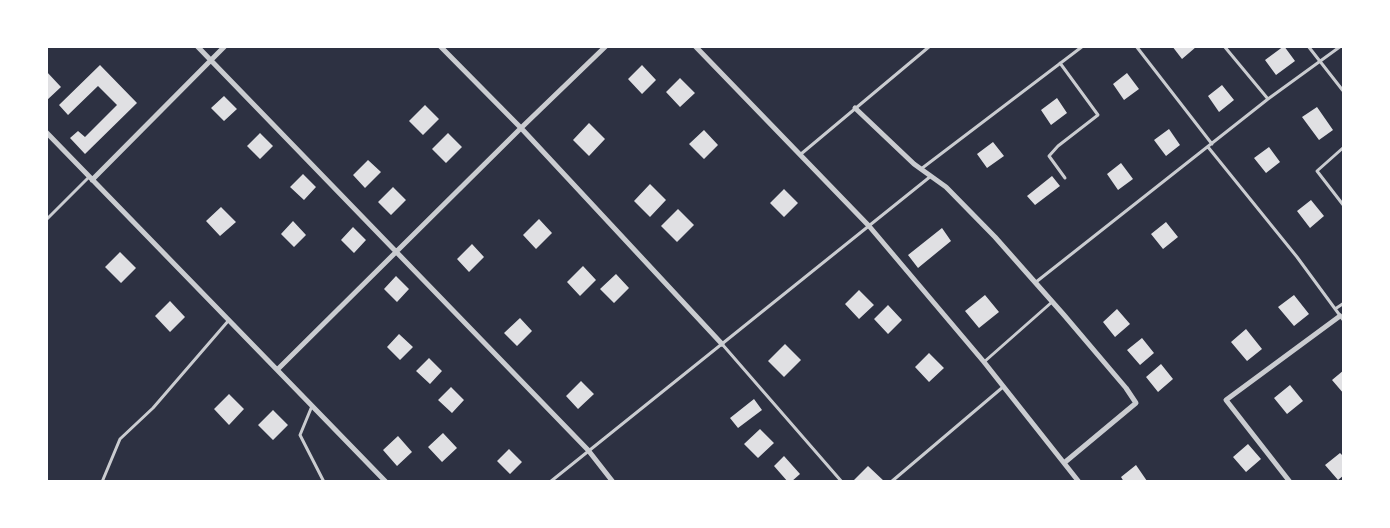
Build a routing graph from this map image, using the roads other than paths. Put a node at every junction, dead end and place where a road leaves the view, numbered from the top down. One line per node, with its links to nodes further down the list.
1 (197, 46): 12 (street)
2 (225, 46): 12 (street)
3 (440, 46): 18 (street)
4 (606, 46): 18 (street)
5 (695, 46): 23 (street)
6 (930, 46): 17 (lane)
7 (1083, 46): 14 (lane)
8 (1136, 46): 20 (lane)
9 (1224, 46): 16 (lane)
10 (1308, 46): 13 (lane)
11 (1341, 46): 13 (lane)
12 (211, 61): 26 (street); 31 (street)
13 (1320, 61): 15 (lane); 16 (lane)
14 (1060, 63): 24 (lane); 27 (lane)
15 (1344, 92)
16 (1268, 99): 20 (lane)
17 (855, 108): 23 (lane); 24 (street)
18 (521, 128): 31 (street); 38 (street)
19 (46, 132): 26 (street)
20 (1212, 144): 21 (lane)
21 (1208, 146): 32 (lane); 35 (lane)
22 (1344, 147): 28 (lane)
23 (801, 154): 30 (street)
24 (921, 169): 25 (street)
25 (931, 176): 30 (lane); 32 (street)
26 (91, 178): 29 (lane); 37 (street)
27 (1065, 178)
28 (1344, 206)
29 (46, 220)
30 (870, 226): 38 (lane); 39 (street)
31 (396, 251): 40 (street); 43 (street)
32 (1035, 283): 33 (street)
33 (1052, 302): 39 (lane); 44 (street)
34 (1344, 303): 35 (lane)
35 (1335, 309): 36 (lane)
36 (1342, 318): 53 (street)
37 (229, 319): 40 (street); 45 (lane)
38 (722, 344): 43 (lane); 50 (lane)
39 (984, 362): 41 (street)
40 (278, 369): 42 (street)
41 (1004, 386): 44 (street); 51 (lane)
42 (313, 405): 46 (lane); 47 (street)
43 (588, 450): 48 (lane); 49 (street)
44 (1064, 463): 52 (street)
45 (102, 482)
46 (324, 482)
47 (386, 482)
48 (550, 482)
49 (613, 482)
50 (842, 482)
51 (891, 482)
52 (1079, 482)
53 (1290, 482)

